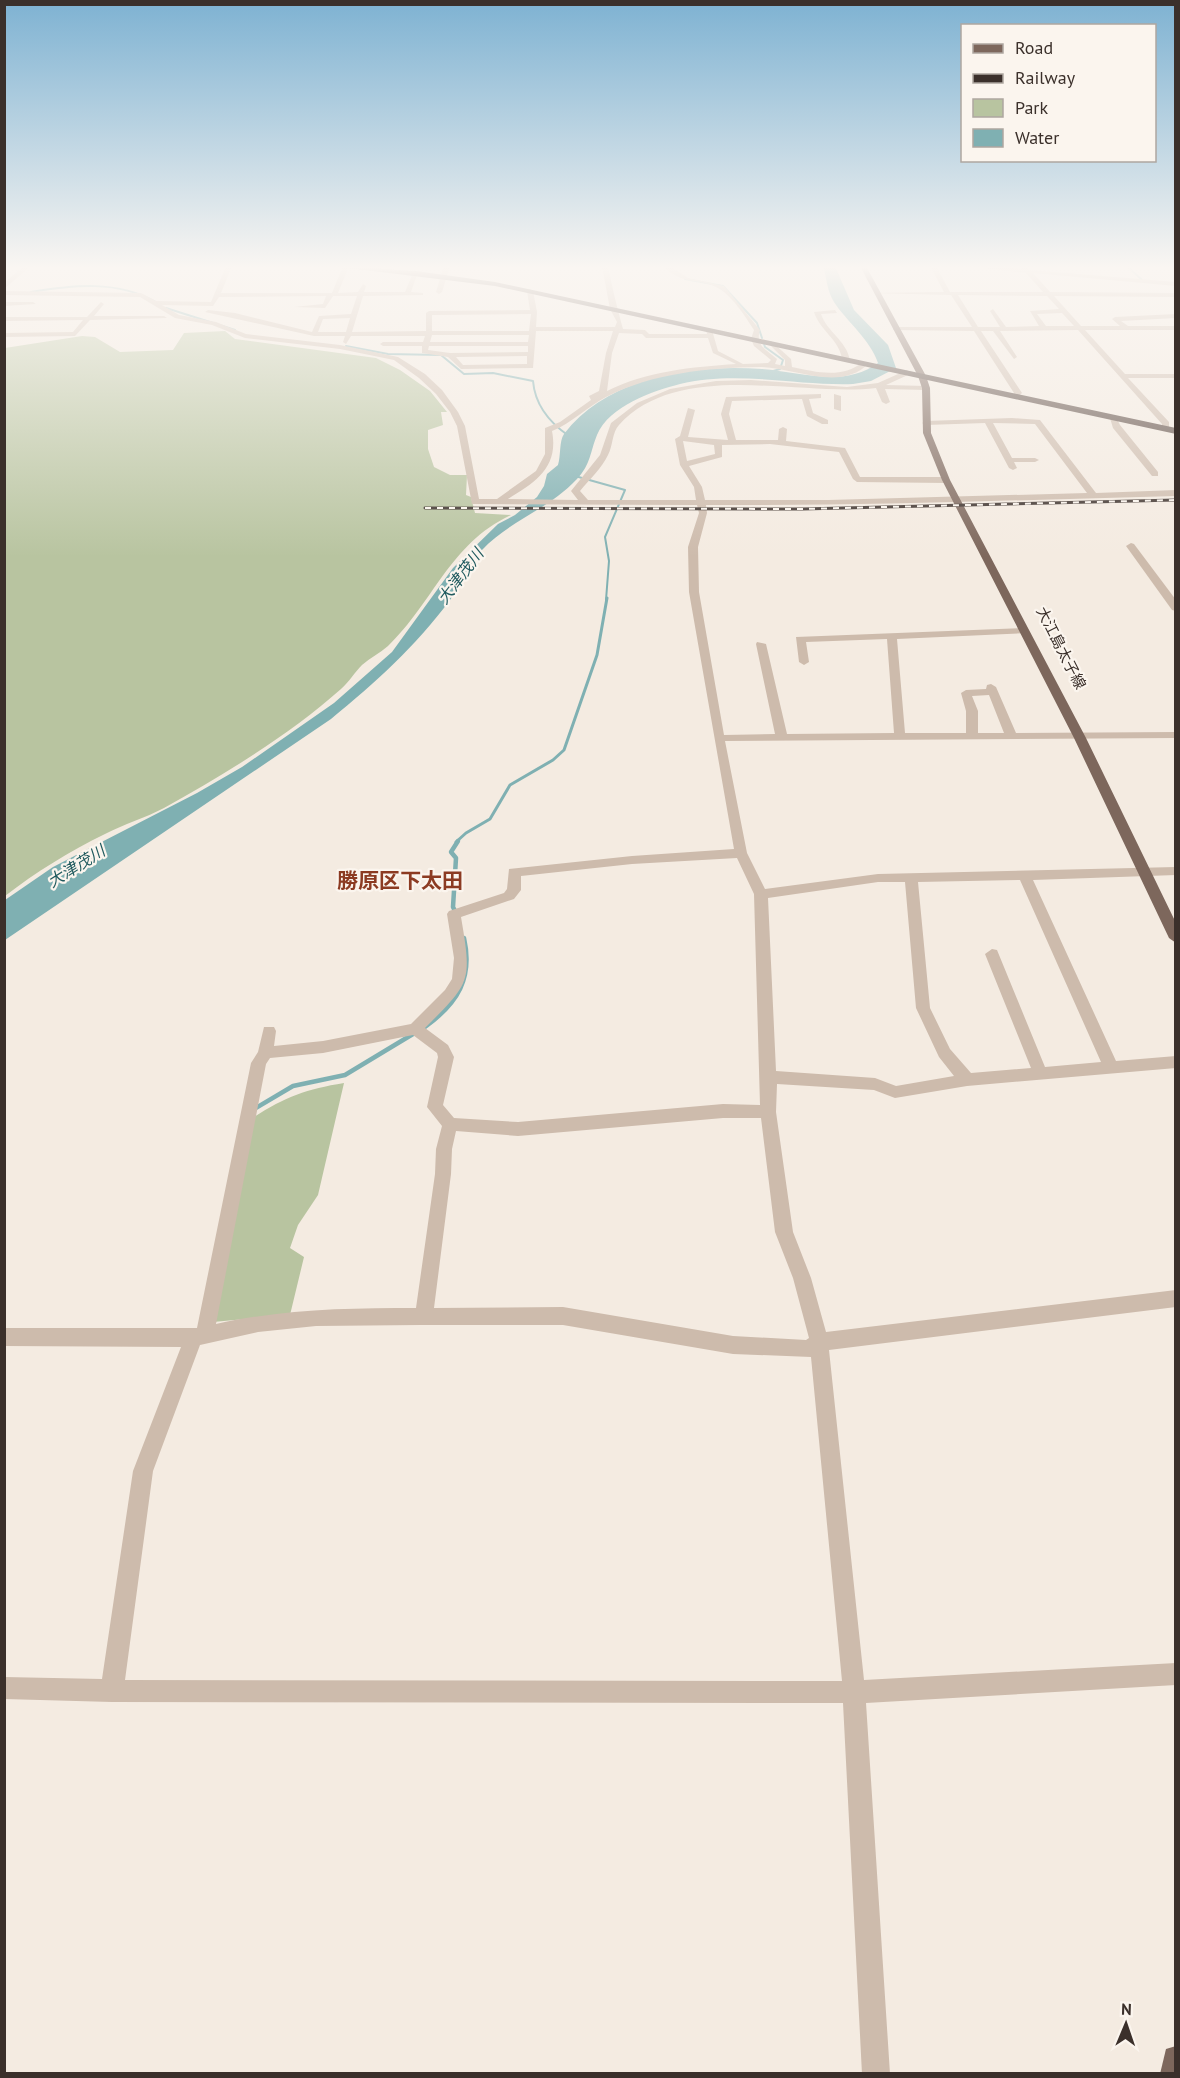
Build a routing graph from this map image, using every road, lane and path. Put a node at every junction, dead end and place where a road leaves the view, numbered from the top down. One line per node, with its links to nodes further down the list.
1 (403, 363): 48 (street)
2 (457, 363): 3 (street)
3 (531, 363)
4 (607, 363): 30 (street)
5 (739, 363): 13 (street)
6 (789, 363): 14 (street)
7 (862, 363): 11 (highway)
8 (915, 363): 16 (main road, 大江島太子線)
9 (998, 363): 23 (street)
10 (1111, 363): 17 (street)
11 (867, 364): 14 (street); 15 (highway)
12 (770, 365): 13 (street); 14 (street)
13 (745, 366): 30 (street)
14 (788, 369)
15 (904, 372): 16 (highway); 19 (street)
16 (922, 376): 20 (main road, 大江島太子線); 23 (highway)
17 (1123, 376): 18 (street); 32 (street)
18 (1176, 376)
19 (880, 386): 20 (street); 22 (street); 24 (street); 49 (street)
20 (926, 388): 31 (main road, 大江島太子線)
21 (805, 396): 22 (street); 29 (street); 36 (street)
22 (837, 396): 25 (street)
23 (1016, 396): 27 (highway)
24 (886, 402)
25 (838, 409)
26 (692, 410): 35 (street)
27 (1112, 417): 32 (highway); 43 (street)
28 (988, 421): 31 (street); 39 (street); 46 (street)
29 (825, 422)
30 (564, 423): 48 (street)
31 (926, 423): 44 (main road, 大江島太子線)
32 (1165, 428): 34 (highway)
33 (783, 429): 37 (street)
34 (1176, 430)
35 (684, 438): 38 (street); 41 (street)
36 (732, 441): 37 (street); 38 (street)
37 (782, 443): 44 (street)
38 (718, 444): 41 (street)
39 (1009, 460): 40 (street); 42 (street)
40 (1035, 460)
41 (684, 465): 50 (street)
42 (1013, 468)
43 (1155, 474)
44 (946, 480): 47 (main road, 大江島太子線)
45 (1176, 494): 46 (street)
46 (1094, 496): 47 (street)
47 (957, 500): 50 (street); 53 (main road, 大江島太子線)
48 (500, 501): 49 (street)
49 (585, 502): 50 (street)
50 (702, 503): 61 (street)
51 (1131, 546): 52 (street)
52 (1176, 608)
53 (1024, 631): 54 (street); 63 (main road, 大江島太子線)
54 (891, 636): 56 (street); 58 (street)
55 (761, 644): 62 (street)
56 (804, 662)
57 (1176, 735): 63 (street)
58 (900, 736): 59 (street); 62 (street)
59 (972, 737): 60 (street); 60 (street)
60 (1012, 737): 63 (street)
61 (718, 738): 62 (street); 64 (street)
62 (782, 738)
63 (1080, 738): 65 (main road, 大江島太子線)
64 (741, 853): 69 (street); 73 (street)
65 (1146, 871): 66 (street); 67 (street); 70 (main road, 大江島太子線)
66 (1176, 871)
67 (1024, 876): 68 (street); 76 (street)
68 (911, 878): 69 (street); 79 (street)
69 (761, 894): 78 (street)
70 (1176, 938)
71 (992, 954): 77 (street)
72 (269, 1031): 74 (street)
73 (420, 1032): 74 (street); 81 (street)
74 (265, 1053): 84 (street)
75 (1176, 1062): 76 (street)
76 (1111, 1067): 77 (street)
77 (1041, 1075): 79 (street)
78 (769, 1077): 79 (street); 80 (street)
79 (967, 1080)
80 (768, 1112): 81 (street); 86 (street)
81 (450, 1124): 83 (street)
82 (1176, 1298): 86 (street)
83 (424, 1318): 84 (street); 86 (street)
84 (199, 1336): 85 (street); 89 (street)
85 (4, 1337)
86 (819, 1342): 90 (street)
87 (1176, 1674): 90 (street)
88 (4, 1688): 89 (street)
89 (112, 1691): 90 (street)
90 (854, 1692): 92 (street)
91 (1176, 2059): 93 (main road)
92 (876, 2073)
93 (1173, 2073)

